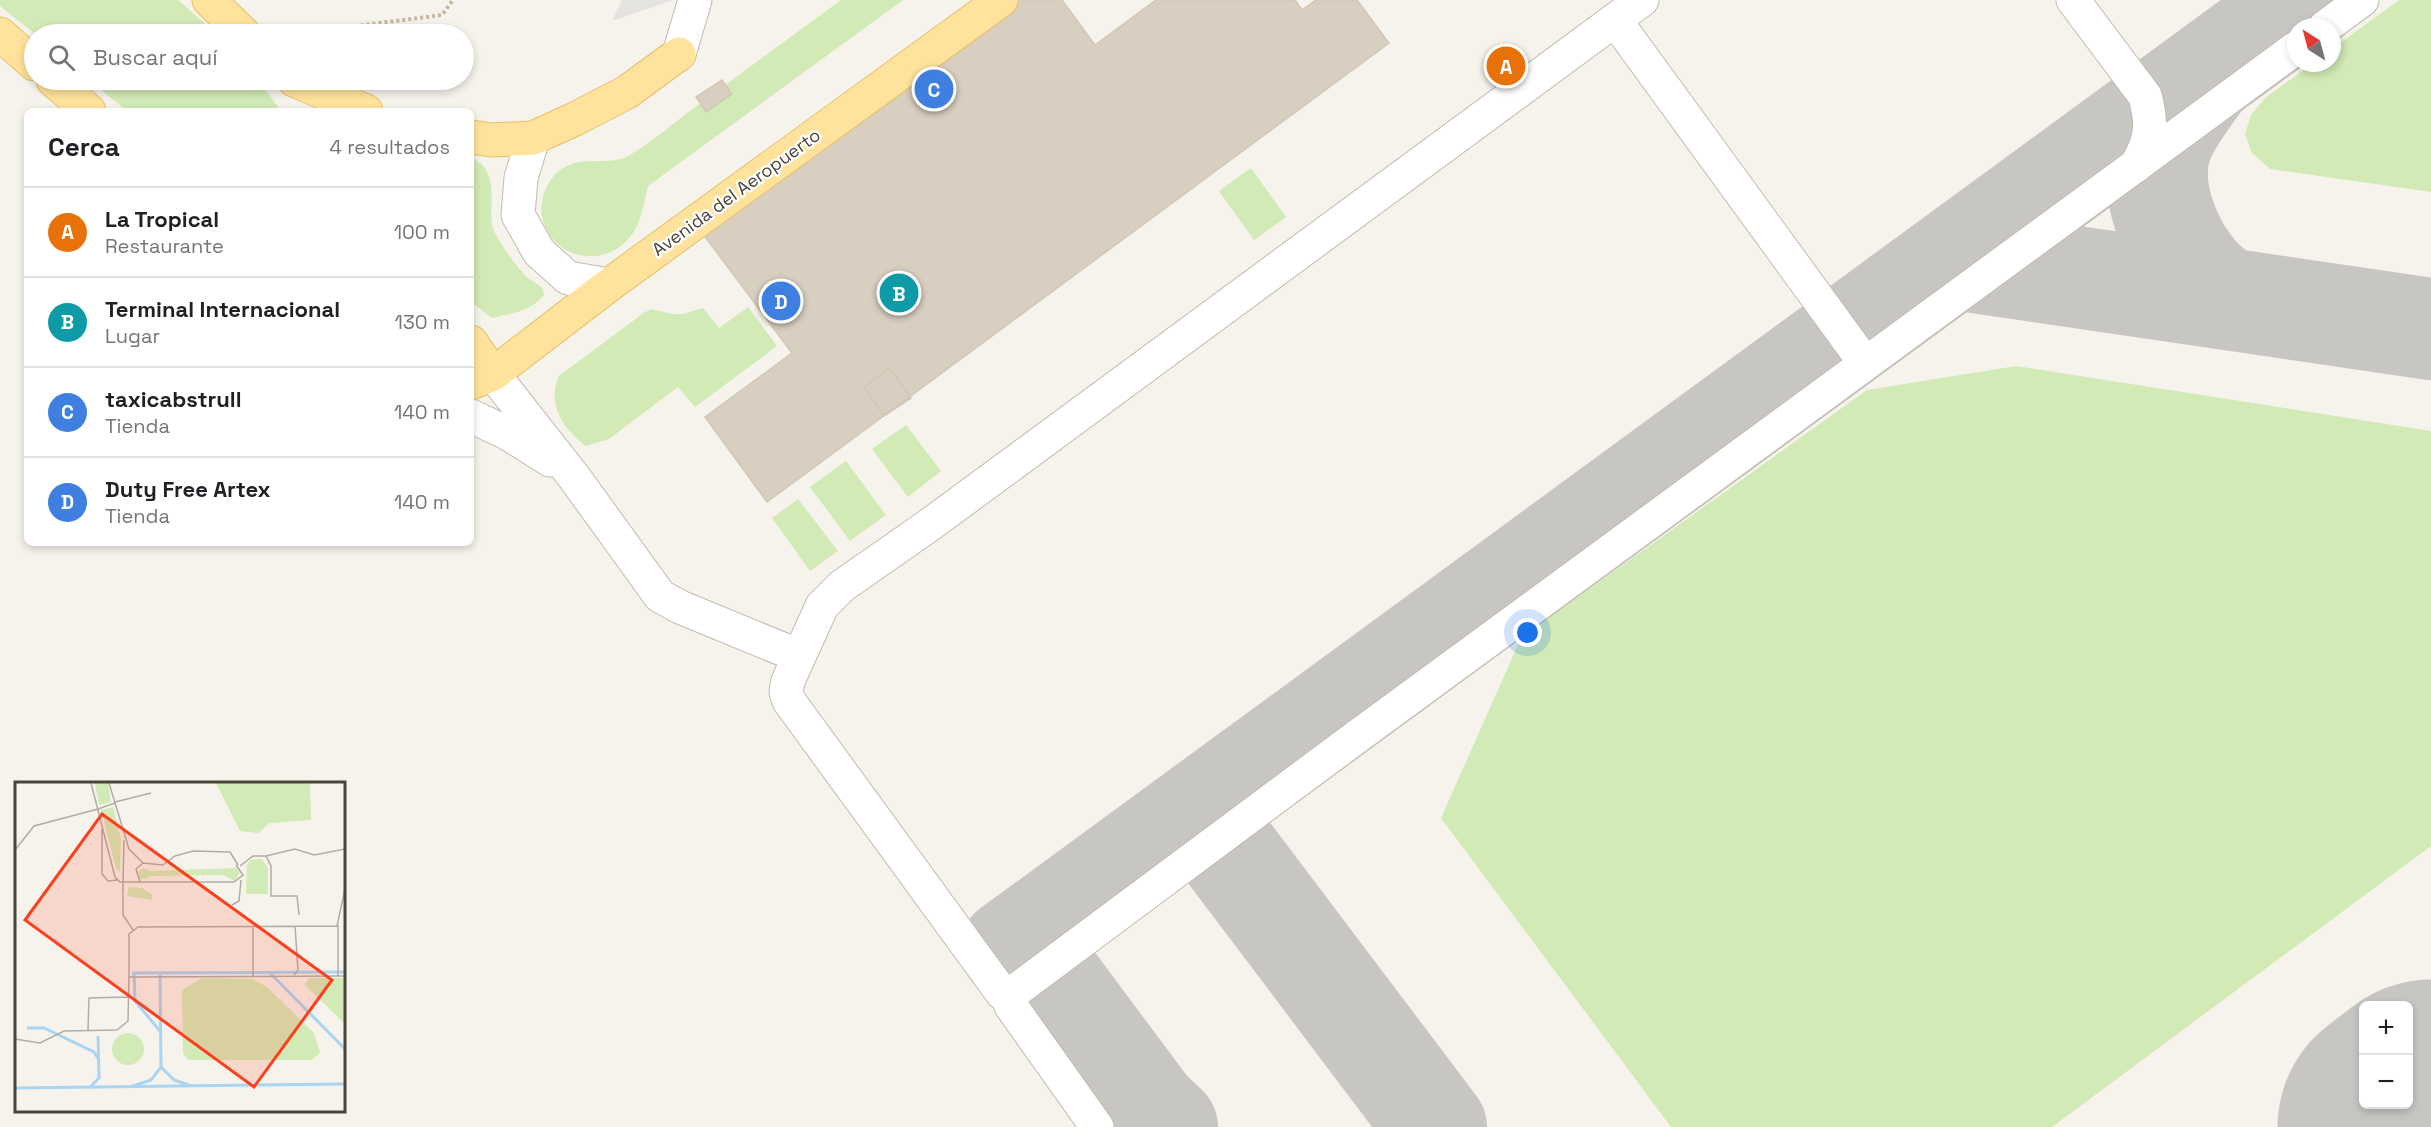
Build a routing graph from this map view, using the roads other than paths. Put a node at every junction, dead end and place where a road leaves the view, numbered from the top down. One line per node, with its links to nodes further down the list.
1 (209, 0): 9 (main road)
2 (695, 0): 11 (street)
3 (1001, 0): 23 (main road, Avenida del Aeropuerto)
4 (1642, 0): 8 (street)
5 (2073, 0): 16 (street)
6 (2362, 0): 7 (street)
7 (2337, 18)
8 (1615, 20): 25 (street); 29 (street)
9 (234, 24)
10 (0, 34): 12 (main road)
11 (678, 54): 21 (main road)
12 (24, 55)
13 (2287, 55): 19 (street)
14 (295, 90): 17 (main road)
15 (317, 90): 18 (main road)
16 (2145, 96): 19 (street); 22 (street)
17 (308, 108)
18 (359, 108)
19 (2211, 111): 22 (street)
20 (474, 137): 21 (main road)
21 (533, 138): 23 (street)
22 (2136, 166): 25 (street)
23 (609, 285): 26 (main road, Avenida del Aeropuerto)
24 (474, 352): 26 (main road)
25 (1865, 363): 33 (street)
26 (482, 379): 28 (street)
27 (474, 417): 28 (street)
28 (574, 477): 30 (street)
29 (822, 606): 30 (street); 31 (street)
30 (756, 638): 31 (street); 32 (street)
31 (799, 656): 32 (street)
32 (786, 692): 33 (street)
33 (1011, 994): 34 (street)
34 (1097, 1127)

